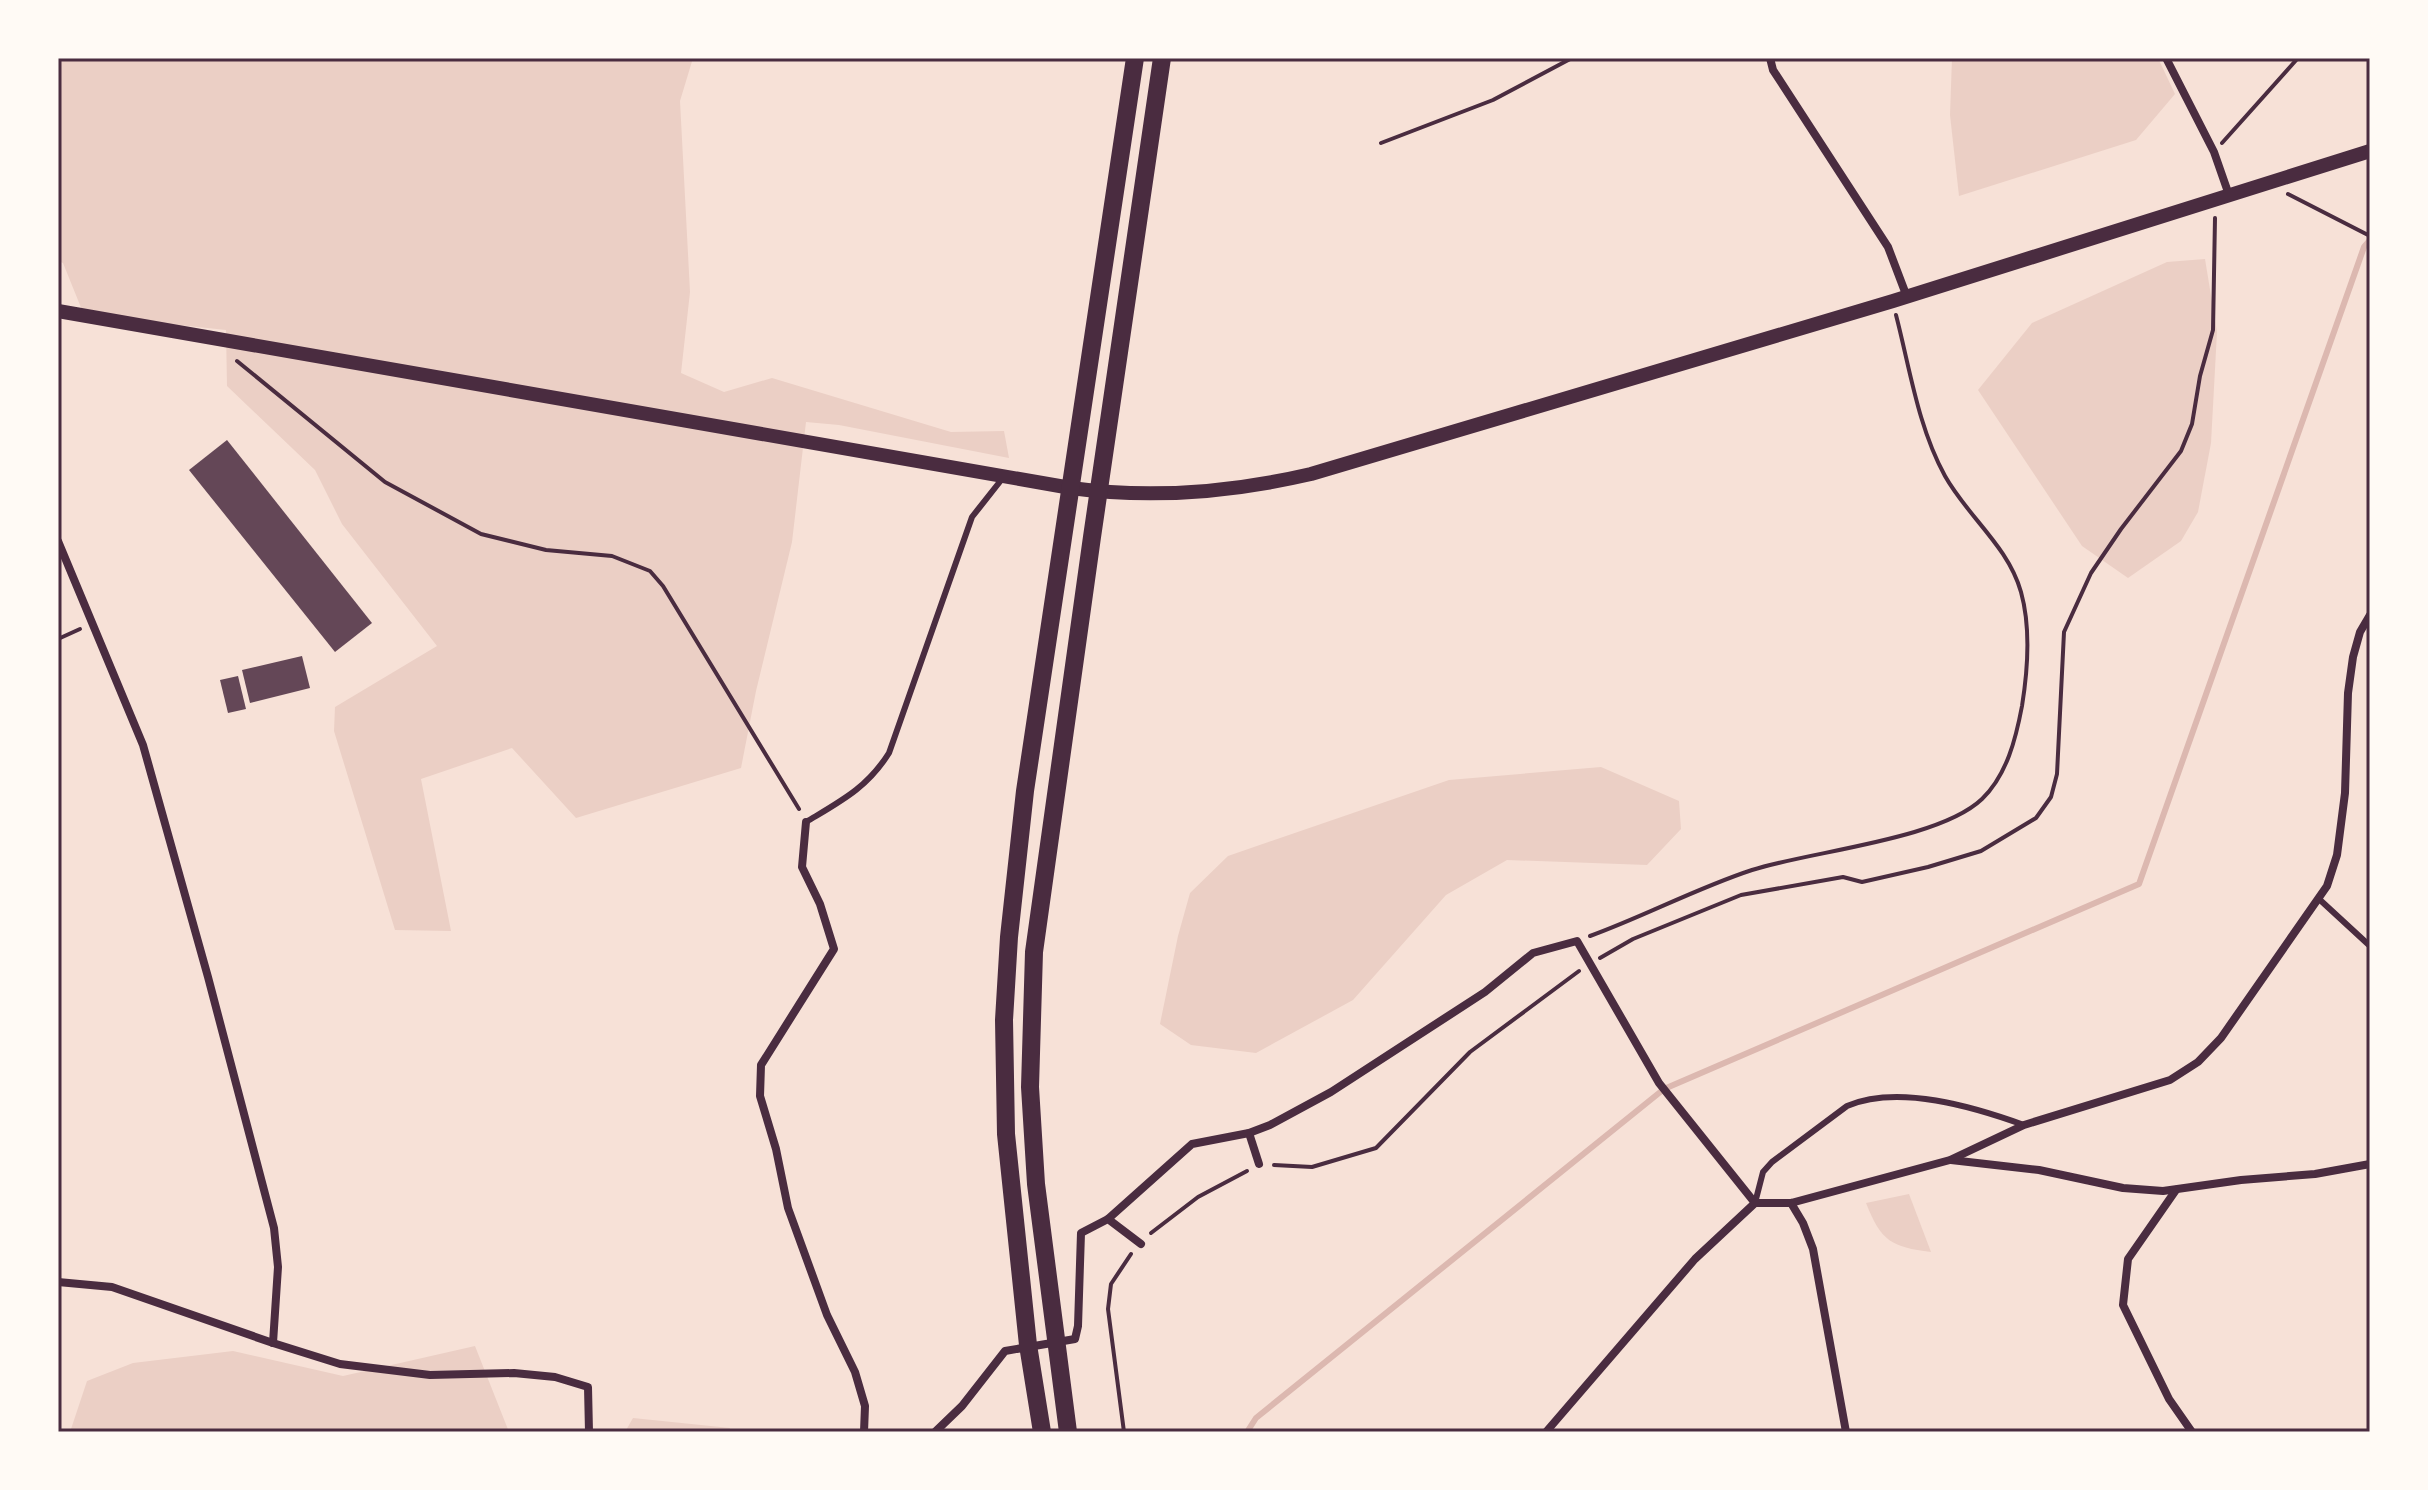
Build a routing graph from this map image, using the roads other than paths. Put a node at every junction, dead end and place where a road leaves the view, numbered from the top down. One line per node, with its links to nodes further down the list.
1 (1135, 58): 10 (highway)
2 (1162, 58): 11 (highway)
3 (1770, 58): 7 (street)
4 (2166, 58): 6 (street)
5 (2370, 151): 6 (street)
6 (2222, 197): 7 (street)
7 (1900, 299): 11 (street)
8 (58, 311): 9 (street)
9 (1004, 476): 10 (street); 14 (lane)
10 (1071, 488): 11 (street); 30 (highway)
11 (1099, 492): 28 (highway)
12 (58, 541): 29 (street)
13 (2370, 615): 15 (street)
14 (806, 822): 32 (street)
15 (2319, 899): 16 (lane); 17 (street)
16 (2370, 946)
17 (2024, 1125): 19 (street); 23 (lane)
18 (1249, 1133): 20 (street); 23 (street); 25 (street)
19 (1950, 1160): 22 (street); 24 (street)
20 (1259, 1164)
21 (2370, 1164): 22 (street)
22 (2176, 1190): 38 (street)
23 (1755, 1203): 24 (street); 36 (street)
24 (1791, 1203): 37 (street)
25 (1108, 1219): 26 (street); 28 (street)
26 (1141, 1244)
27 (58, 1282): 29 (street)
28 (1055, 1342): 30 (street); 35 (highway)
29 (273, 1343): 31 (street)
30 (1028, 1345): 33 (street); 34 (highway)
31 (589, 1432)
32 (864, 1432)
33 (935, 1432)
34 (1042, 1432)
35 (1068, 1432)
36 (1546, 1432)
37 (1846, 1432)
38 (2192, 1432)

